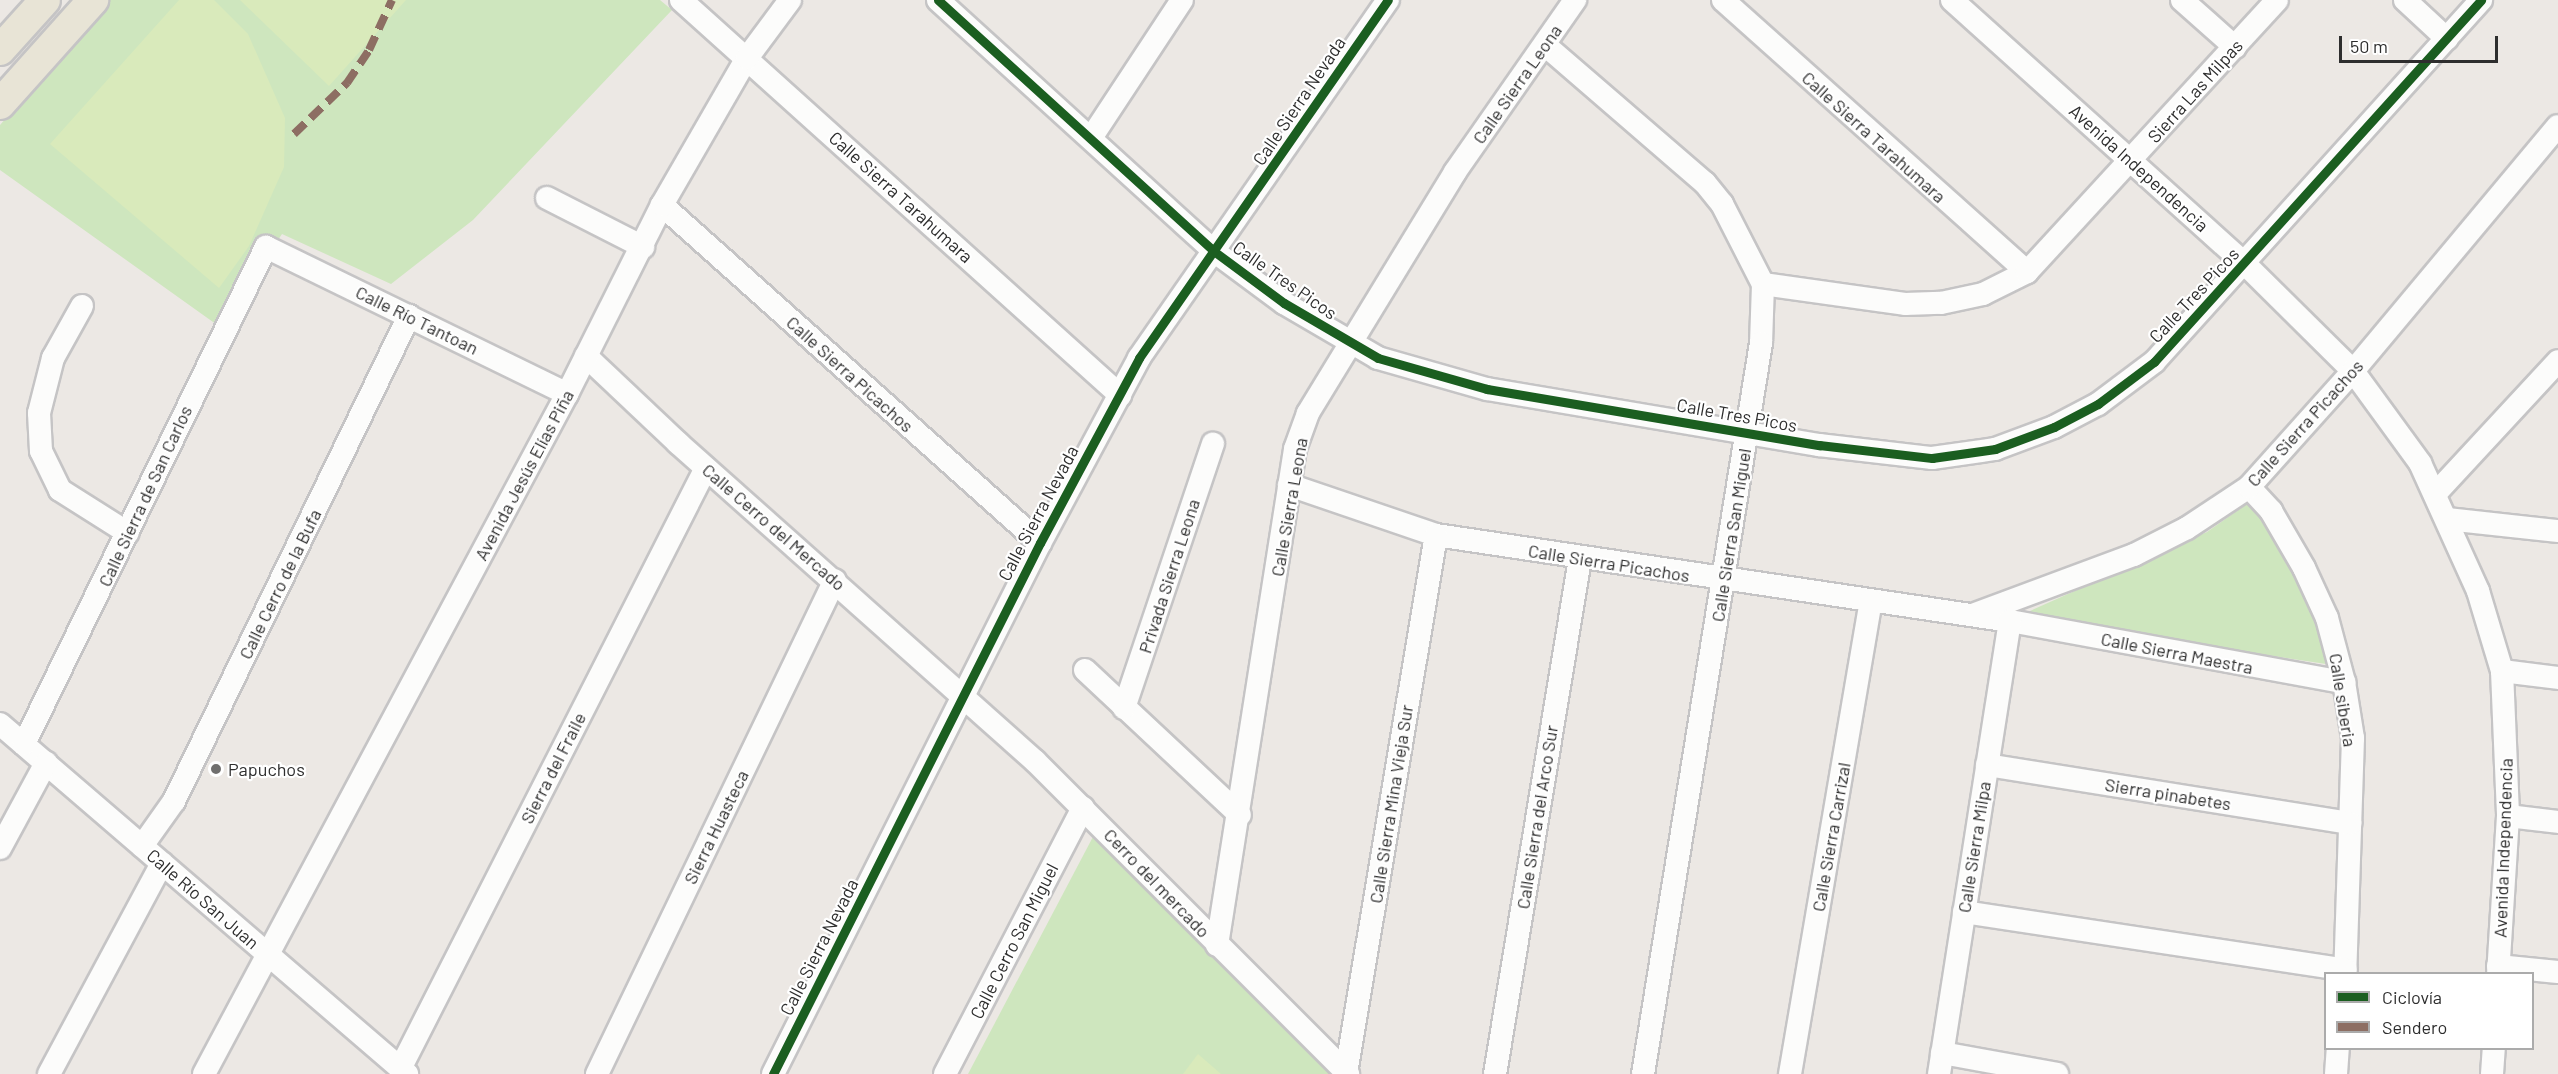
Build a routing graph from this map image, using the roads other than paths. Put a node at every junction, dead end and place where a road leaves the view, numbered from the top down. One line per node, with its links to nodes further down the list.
1 (43, 0): 15 (street); 19 (main road)
2 (93, 0): 15 (main road)
3 (681, 0): 20 (street, Calle Sierra Tarahumara)
4 (790, 0): 20 (street, Avenida Jesús Elías Piña)
5 (938, 0): 23 (street, Calle Tres Picos)
6 (1182, 0): 23 (street)
7 (1388, 0): 29 (street, Calle Sierra Nevada)
8 (1575, 0): 17 (street, Calle Sierra Leona)
9 (1723, 0): 31 (street, Calle Sierra Tarahumara)
10 (1952, 0): 24 (street, Avenida Independencia)
11 (2182, 0): 18 (street)
12 (2277, 0): 18 (street, Sierra Las Milpas)
13 (2405, 0): 16 (street)
14 (2481, 0): 16 (street, Calle Tres Picos)
15 (71, 25): 21 (main road)
16 (2447, 39): 30 (street, Calle Tres Picos)
17 (1545, 45): 32 (street, Calle Sierra San Miguel); 35 (street, Calle Sierra Leona)
18 (2235, 47): 24 (street, Sierra Las Milpas)
19 (0, 50)
20 (747, 58): 26 (street, Avenida Jesús Elías Piña); 41 (street, Calle Sierra Tarahumara)
21 (0, 104)
22 (2558, 126): 38 (street, Calle Sierra Picachos)
23 (1091, 138): 29 (street, Calle Tres Picos)
24 (2132, 162): 30 (street, Avenida Independencia); 31 (street, Sierra Las Milpas)
25 (547, 198): 28 (street)
26 (662, 205): 28 (street, Avenida Jesús Elías Piña); 52 (street, Calle Sierra Picachos)
27 (266, 247): 34 (street, Calle Río Tantoan); 50 (street, Calle Sierra de San Carlos)
28 (643, 247): 36 (street, Avenida Jesús Elías Piña)
29 (1215, 252): 35 (street, Calle Tres Picos); 41 (street, Calle Sierra Nevada)
30 (2245, 264): 38 (street, Avenida Independencia); 42 (street, Calle Tres Picos)
31 (2027, 272): 32 (street, Sierra Las Milpas)
32 (1762, 284): 42 (street, Calle Sierra San Miguel)
33 (81, 306): 50 (street)
34 (409, 316): 40 (street, Calle Río Tantoan); 74 (street, Calle Cerro de la Bufa)
35 (1351, 345): 42 (street, Calle Tres Picos); 45 (street, Calle Sierra Leona)
36 (586, 356): 40 (street, Avenida Jesús Elías Piña); 44 (street, Calle Cerro del Mercado)
37 (2558, 361): 39 (street)
38 (2354, 371): 46 (street, Calle Sierra Picachos); 47 (street, Avenida Independencia)
39 (2547, 386): 47 (street)
40 (567, 394): 79 (street, Avenida Jesús Elías Piña)
41 (1120, 395): 52 (street, Calle Sierra Nevada)
42 (1747, 434): 55 (street, Calle Sierra San Miguel)
43 (1213, 444): 64 (street, Privada Sierra Leona)
44 (706, 468): 54 (street, Calle Cerro del Mercado); 86 (street, Sierra del Fraile)
45 (1289, 485): 51 (street, Calle Sierra Picachos); 70 (street, Calle Sierra Leona)
46 (2249, 487): 57 (street, Calle Sierra Picachos); 62 (street, Calle siberia)
47 (2435, 494): 48 (street, Avenida Independencia)
48 (2447, 519): 49 (street); 60 (street, Avenida Independencia)
49 (2558, 531)
50 (128, 533): 66 (street, Calle Sierra de San Carlos)
51 (1436, 535): 53 (street, Calle Sierra Picachos); 87 (street, Calle Sierra Mina Vieja Sur)
52 (1040, 543): 63 (street, Calle Sierra Nevada)
53 (1580, 559): 55 (street, Calle Sierra Picachos); 93 (street, Calle Sierra del Arco Sur)
54 (835, 580): 63 (street, Calle Cerro del Mercado); 90 (street, Sierra Huasteca)
55 (1725, 580): 56 (street, Calle Sierra Picachos); 94 (street, Calle Sierra San Miguel)
56 (1871, 601): 57 (street, Calle Sierra Picachos); 95 (street, Calle Sierra Carrizal)
57 (1972, 615): 58 (street, Calle Sierra Picachos)
58 (2010, 621): 62 (street, Calle Sierra Maestra); 68 (street, Calle Sierra Milpa)
59 (1085, 670): 64 (street)
60 (2502, 671): 61 (street); 71 (street, Avenida Independencia)
61 (2558, 678)
62 (2344, 682): 73 (street, Calle siberia)
63 (964, 695): 69 (street, Cerro del mercado); 91 (street, Calle Sierra Nevada)
64 (1124, 708): 70 (street)
65 (0, 724): 66 (street, Calle Río San Juan)
66 (24, 744): 67 (street, Calle Río San Juan)
67 (46, 764): 74 (street, Calle Río San Juan); 75 (street)
68 (1987, 765): 73 (street, Sierra pinabetes); 77 (street, Calle Sierra Milpa)
69 (1083, 808): 78 (street, Cerro del mercado); 92 (street, Calle Cerro San Miguel)
70 (1240, 815): 78 (street, Calle Sierra Leona)
71 (2508, 816): 72 (street); 80 (street, Avenida Independencia)
72 (2558, 822)
73 (2350, 823): 81 (street, Calle siberia)
74 (142, 846): 76 (street, Calle Río San Juan)
75 (0, 848)
76 (162, 863): 79 (street, Calle Río San Juan); 88 (street)
77 (1964, 912): 81 (street); 85 (street, Calle Sierra Milpa)
78 (1217, 945): 87 (street, Cerro del mercado)
79 (270, 957): 86 (street, Calle Río San Juan); 89 (street, Avenida Jesús Elías Piña)
80 (2498, 970): 82 (street)
81 (2345, 972)
82 (2558, 972)
83 (2338, 1050): 97 (street)
84 (2494, 1050): 98 (street)
85 (1941, 1063): 96 (street)
86 (403, 1071)
87 (1347, 1073)
88 (49, 1074)
89 (204, 1074)
90 (597, 1074)
91 (773, 1074)
92 (945, 1074)
93 (1495, 1074)
94 (1643, 1074)
95 (1790, 1074)
96 (2057, 1074)
97 (2336, 1074)
98 (2492, 1074)

